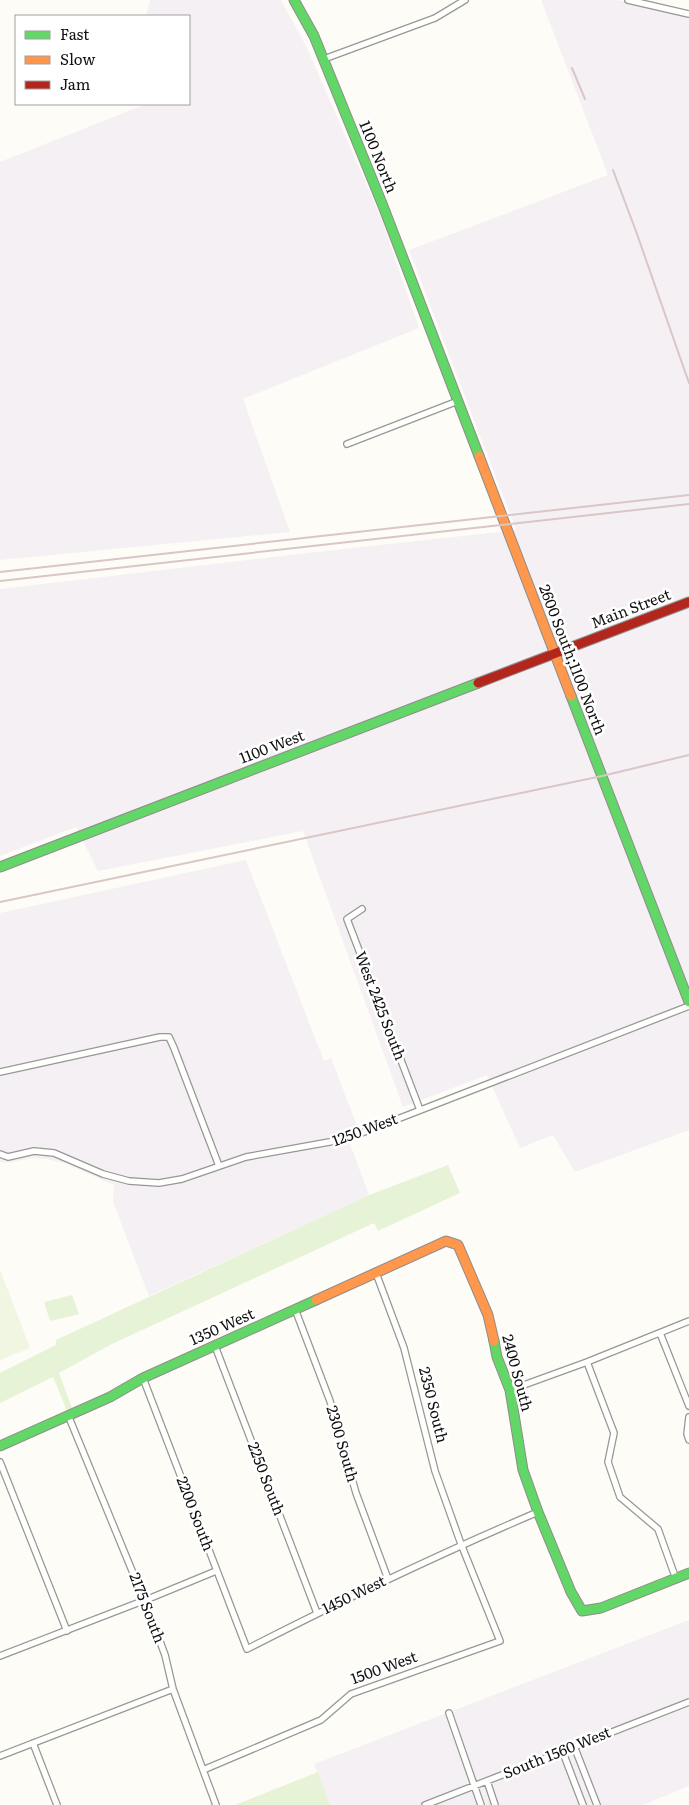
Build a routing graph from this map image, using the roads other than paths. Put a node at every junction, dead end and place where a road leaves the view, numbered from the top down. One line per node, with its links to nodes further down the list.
1 (294, 0): 5 (street, 1100 North)
2 (465, 0): 5 (street)
3 (628, 0): 4 (street)
4 (689, 14)
5 (324, 59): 6 (street, 1100 North)
6 (430, 328): 7 (street, 2600 South;1100 North)
7 (458, 401): 8 (street); 10 (street, 2600 South;1100 North)
8 (347, 444)
9 (689, 602): 10 (street, Main Street)
10 (555, 653): 11 (street, 1100 West); 13 (street, 2600 South;1100 North)
11 (0, 867)
12 (362, 909): 16 (street, West 2425 South)
13 (689, 1002)
14 (689, 1006): 16 (street, 1250 West)
15 (0, 1072): 18 (street)
16 (420, 1110): 18 (street, 1250 West)
17 (1, 1155): 18 (street, 1250 West)
18 (219, 1166)
19 (458, 1245): 20 (street, 1350 West); 27 (street, 2400 South)
20 (376, 1273): 21 (street, 1350 West); 35 (street, 2350 South)
21 (294, 1310): 24 (street, 1350 West); 38 (street, 2300 South)
22 (689, 1321): 23 (street)
23 (660, 1333): 25 (street); 28 (street)
24 (215, 1346): 26 (street, 1350 West); 41 (street, 2250 South)
25 (587, 1362): 27 (street); 39 (street)
26 (143, 1378): 29 (street, 1350 West); 36 (street, 2200 South)
27 (510, 1390): 34 (street, 2400 South)
28 (689, 1406)
29 (68, 1415): 32 (street, 1350 West); 40 (street, 2175 South)
30 (689, 1417): 31 (street)
31 (689, 1440)
32 (0, 1446)
33 (0, 1462): 42 (street)
34 (538, 1512): 35 (street); 39 (street)
35 (461, 1544): 38 (street, 1450 West); 43 (street, 2350 South)
36 (216, 1571): 40 (street); 44 (street, 2200 South)
37 (689, 1573): 39 (street)
38 (388, 1578): 41 (street, 1450 West)
39 (676, 1578)
40 (145, 1600): 42 (street); 46 (street, 2175 South)
41 (317, 1613): 44 (street, 1450 West)
42 (67, 1631): 45 (street)
43 (500, 1641): 53 (street, 1500 West)
44 (247, 1649)
45 (0, 1656)
46 (173, 1690): 49 (street); 53 (street, 2175 South)
47 (689, 1702): 50 (street, South 1560 West)
48 (449, 1713): 55 (street)
49 (33, 1743): 52 (street); 56 (street)
50 (574, 1746): 51 (street, South 1560 West); 62 (street)
51 (562, 1750): 54 (street, South 1560 West); 61 (street)
52 (0, 1756)
53 (203, 1770): 57 (street, 2175 South)
54 (486, 1781): 55 (street, South 1560 West); 60 (street)
55 (474, 1786): 58 (street, South 1560 West); 59 (street)
56 (57, 1805)
57 (216, 1805)
58 (425, 1805)
59 (481, 1805)
60 (495, 1805)
61 (583, 1805)
62 (597, 1805)

